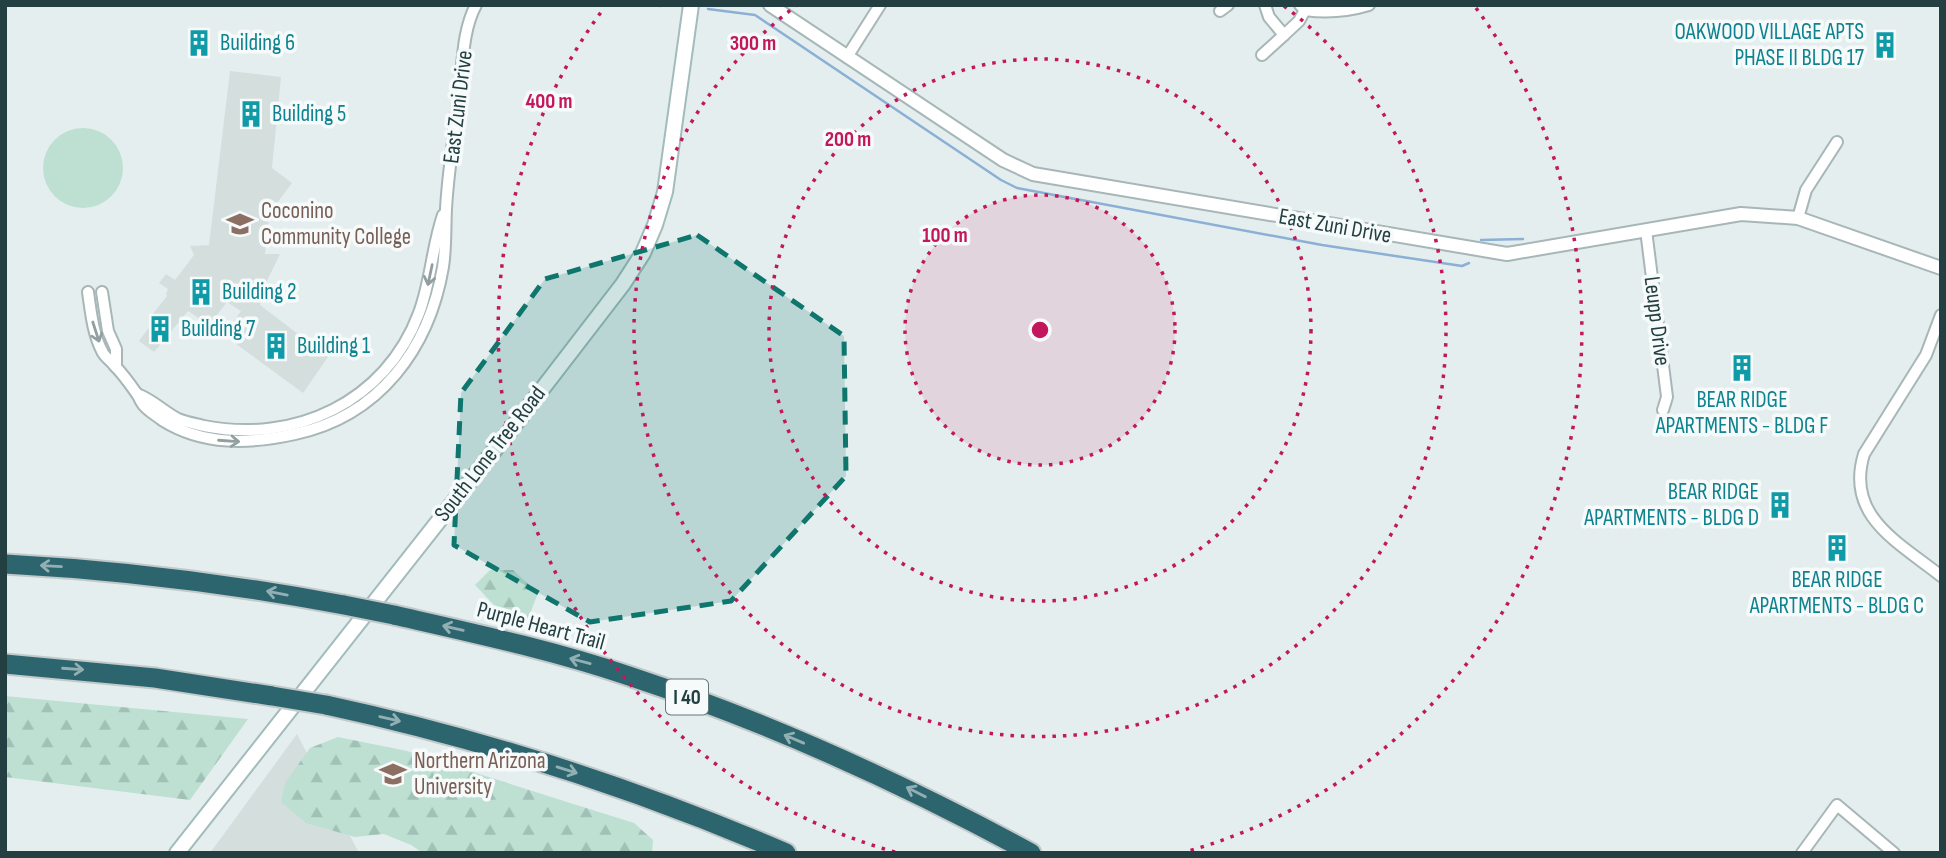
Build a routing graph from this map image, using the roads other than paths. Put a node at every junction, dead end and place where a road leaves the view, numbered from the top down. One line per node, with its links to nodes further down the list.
1 (476, 5): 18 (street, East Zuni Drive)
2 (691, 5): 23 (main road, South Lone Tree Road)
3 (770, 5): 10 (street, East Zuni Drive)
4 (880, 5): 10 (street)
5 (1265, 5): 8 (street)
6 (1369, 5): 7 (street)
7 (1302, 8): 8 (street)
8 (1284, 35): 9 (street)
9 (1262, 55)
10 (847, 57): 13 (street, East Zuni Drive)
11 (1837, 142): 12 (street)
12 (1798, 218): 13 (street, East Zuni Drive); 14 (street, East Zuni Drive)
13 (1646, 230): 19 (street, Leupp Drive)
14 (1941, 268)
15 (88, 292): 18 (street, East Zuni Drive, one-way to 18)
16 (102, 292): 18 (street, East Zuni Drive)
17 (1941, 315): 21 (street)
18 (116, 367)
19 (1663, 410)
20 (5, 564): 25 (highway, Purple Heart Trail / I 40, one-way to 20, bridge)
21 (1941, 576)
22 (5, 664): 24 (highway, one-way to 24, bridge)
23 (177, 853)
24 (786, 853)
25 (1031, 853)
26 (1802, 853): 27 (street)
27 (1894, 853)

